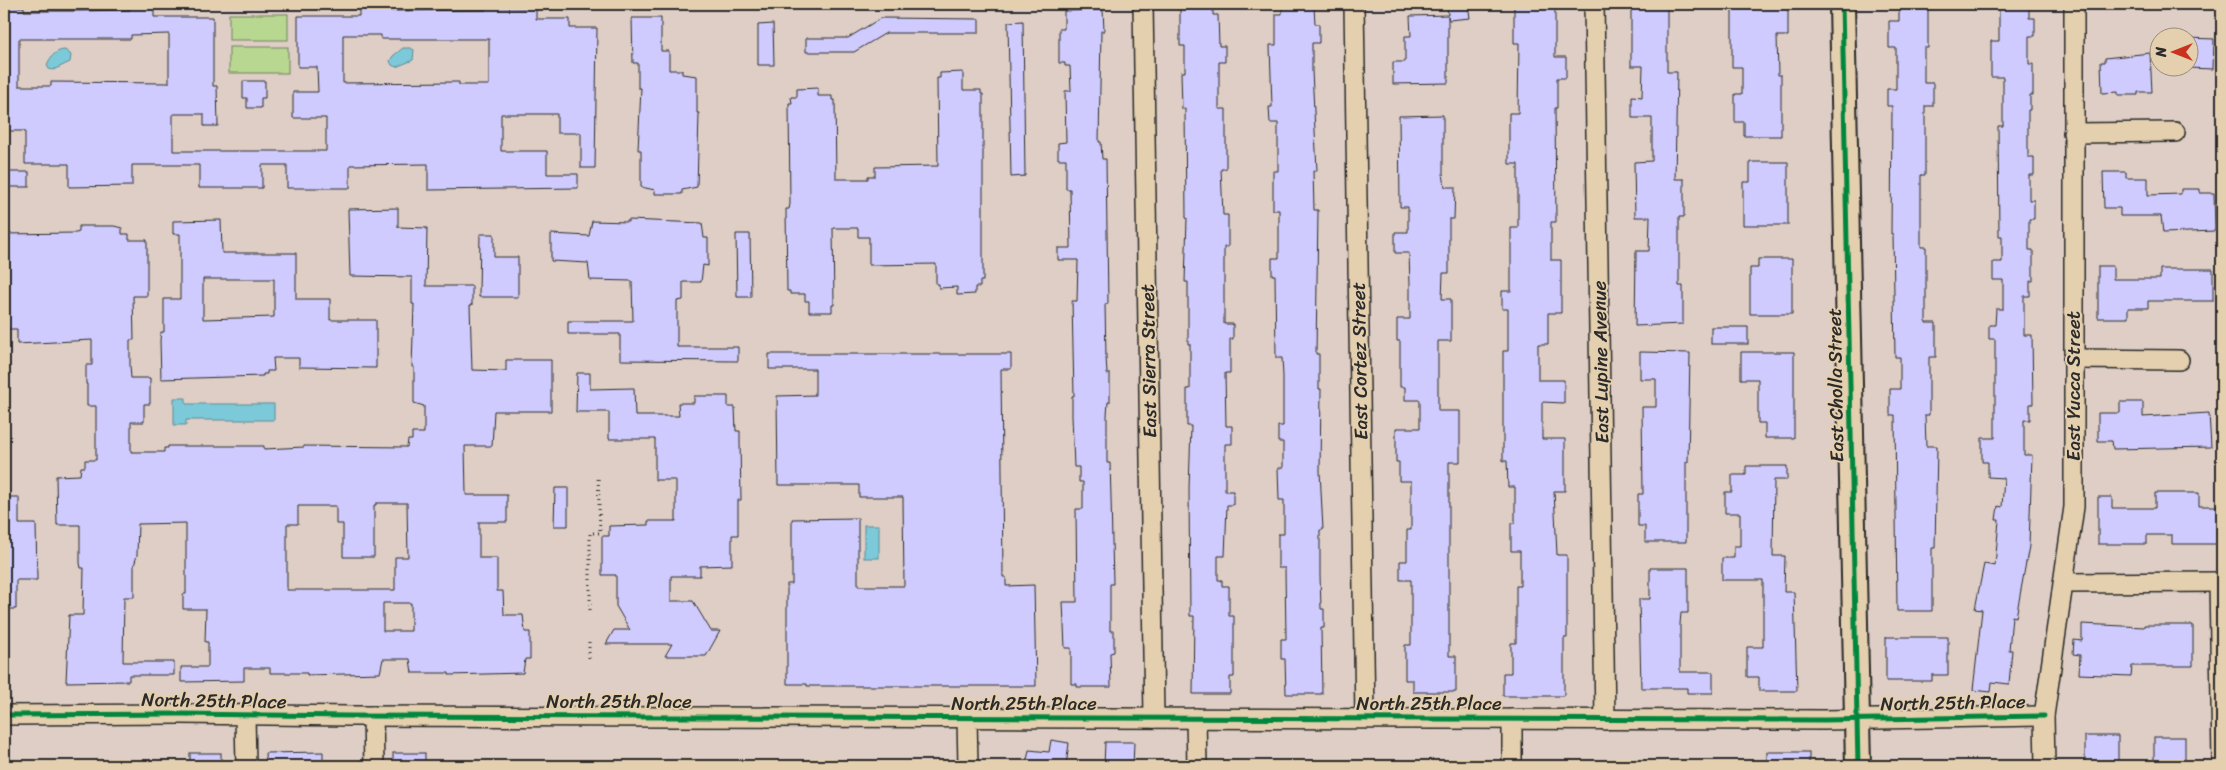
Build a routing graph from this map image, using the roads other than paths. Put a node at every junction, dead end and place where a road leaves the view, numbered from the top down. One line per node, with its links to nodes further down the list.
1 (1143, 4): 17 (street, East Sierra Street)
2 (1354, 4): 19 (street, East Cortez Street)
3 (1594, 4): 22 (street, East Lupine Avenue)
4 (1842, 4): 21 (street, East Cholla Street)
5 (2074, 4): 7 (street, East Yucca Street)
6 (2175, 132): 7 (street)
7 (2073, 133): 8 (street, East Yucca Street)
8 (2073, 359): 9 (street); 11 (street, East Yucca Street)
9 (2179, 360)
10 (2221, 582): 11 (street); 23 (street)
11 (2064, 583): 15 (street, East Yucca Street)
12 (4, 715): 13 (street, North 25th Place)
13 (245, 715): 14 (street, North 25th Place); 24 (street)
14 (373, 716): 16 (street, North 25th Place); 25 (street)
15 (2044, 716): 21 (street, North 25th Place); 30 (street, East Yucca Street)
16 (967, 718): 17 (street, North 25th Place); 26 (street)
17 (1154, 718): 18 (street, North 25th Place)
18 (1196, 718): 19 (street, North 25th Place); 27 (street)
19 (1365, 718): 20 (street, North 25th Place)
20 (1512, 719): 22 (street, North 25th Place); 28 (street)
21 (1858, 719): 22 (street, North 25th Place); 29 (street, East Cholla Street)
22 (1605, 720)
23 (2222, 761)
24 (246, 766)
25 (374, 766)
26 (968, 766)
27 (1197, 766)
28 (1512, 766)
29 (1858, 766)
30 (2045, 766)

